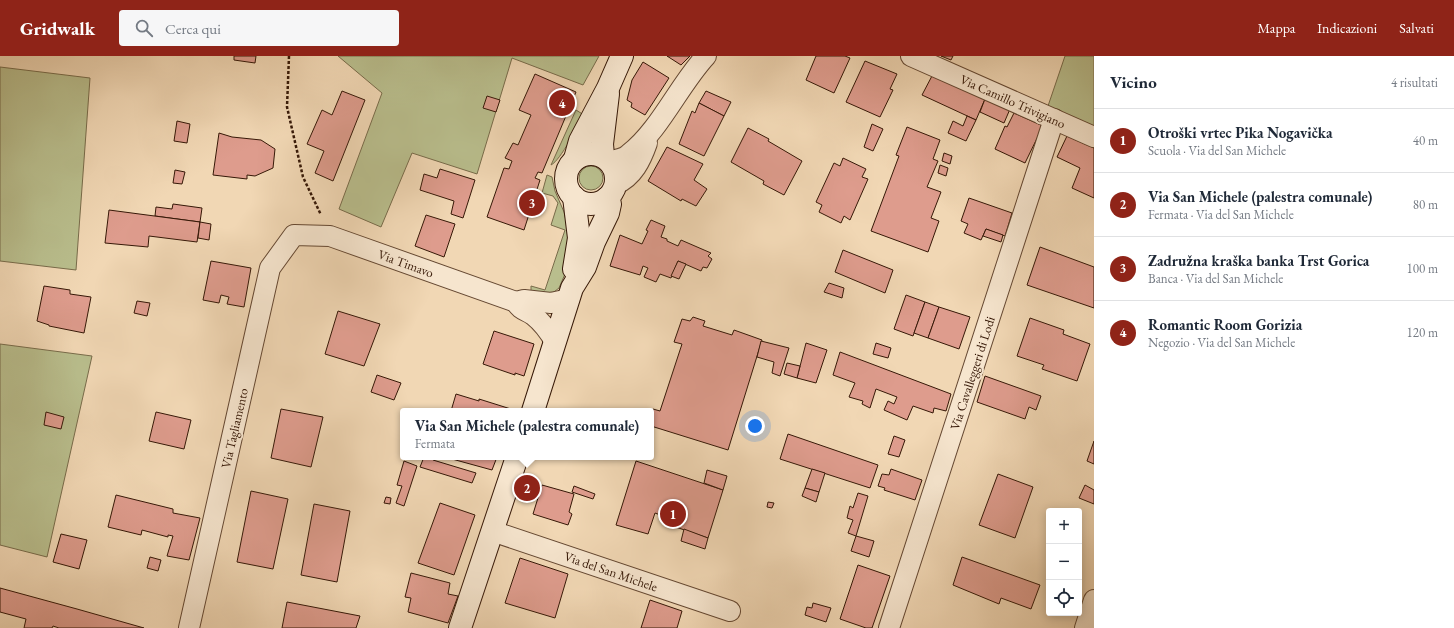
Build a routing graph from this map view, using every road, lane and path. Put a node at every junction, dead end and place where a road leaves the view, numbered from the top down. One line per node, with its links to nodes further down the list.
1 (289, 56): 14 (path)
2 (622, 56): 5 (main road)
3 (706, 56): 7 (street)
4 (911, 56): 6 (street, Via Camillo Trivigiano)
5 (608, 88): 9 (main road); 10 (main road)
6 (1054, 119): 8 (street, Via Camillo Trivigiano); 25 (street, Via Cavalleggeri di Lodi)
7 (650, 133): 9 (street); 11 (street)
8 (1094, 137)
9 (606, 159): 10 (main road); 11 (main road)
10 (575, 160): 12 (main road)
11 (612, 191): 12 (main road); 15 (main road)
12 (574, 197): 15 (main road)
13 (294, 235): 14 (street, Via Timavo); 23 (street, Via Tagliamento)
14 (330, 236): 16 (street, Via Timavo)
15 (570, 293): 16 (street, Via Timavo); 17 (main road)
16 (516, 302): 17 (street, Via Timavo)
17 (555, 342): 18 (main road)
18 (534, 408)
19 (516, 460): 20 (main road)
20 (492, 531): 22 (street, Via del San Michele); 24 (main road)
21 (1094, 600): 26 (street)
22 (730, 611)
23 (188, 628)
24 (460, 628)
25 (889, 628)
26 (1085, 628)

